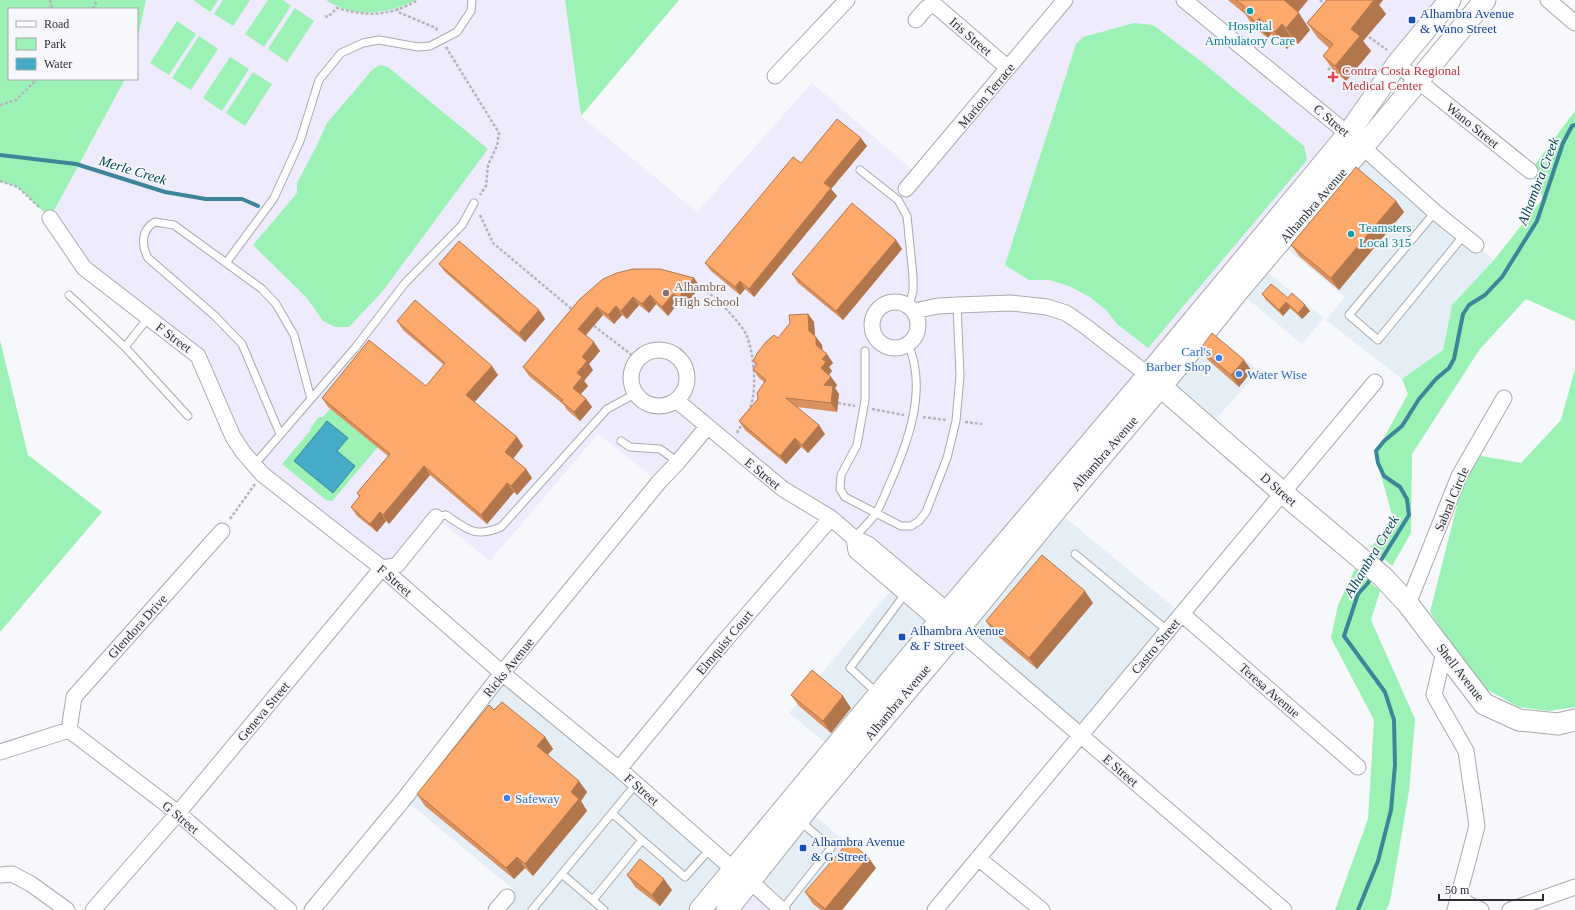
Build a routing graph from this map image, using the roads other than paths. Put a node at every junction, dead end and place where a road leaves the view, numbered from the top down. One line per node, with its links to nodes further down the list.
1 (472, 0): 23 (lane)
2 (847, 0): 12 (street)
3 (1065, 0): 11 (street, Marion Terrace)
4 (1184, 0): 14 (street, C Street)
5 (1450, 0): 10 (main road, Alhambra Avenue)
6 (1485, 0): 13 (main road, Alhambra Avenue)
7 (1548, 0): 9 (street)
8 (916, 20): 11 (street, Iris Street)
9 (1575, 23)
10 (1399, 62): 13 (street, Wano Street); 14 (main road, Alhambra Avenue)
11 (1008, 68): 17 (street, Marion Terrace)
12 (775, 76)
13 (1418, 80): 14 (main road, Alhambra Avenue); 16 (street, Wano Street)
14 (1356, 140): 19 (street, C Street); 31 (main road, Alhambra Avenue)
15 (860, 170): 17 (lane)
16 (1530, 171)
17 (902, 194): 26 (lane)
18 (474, 204): 34 (lane)
19 (1435, 212): 21 (street, C Street); 21 (lane)
20 (50, 218): 27 (street, F Street)
21 (1464, 235): 22 (street, C Street)
22 (1476, 245)
23 (226, 263): 34 (lane); 39 (lane)
24 (69, 295): 29 (lane)
25 (957, 305): 26 (street); 31 (street); 44 (lane)
26 (911, 308): 28 (street); 28 (street)
27 (148, 318): 29 (lane); 42 (street, F Street)
28 (908, 344): 44 (lane)
29 (125, 347): 37 (lane)
30 (865, 352): 44 (lane)
31 (1154, 381): 43 (main road, D Street); 54 (main road, Alhambra Avenue); 55 (main road, Alhambra Avenue)
32 (1375, 382): 43 (street, Castro Street)
33 (635, 394): 36 (street); 36 (street); 45 (lane)
34 (311, 398): 39 (lane)
35 (1504, 398): 52 (street, Sabral Circle)
36 (676, 400): 38 (street, E Street)
37 (188, 416)
38 (707, 427): 41 (street, Ricks Avenue); 46 (street, E Street)
39 (280, 434): 42 (lane)
40 (620, 441): 41 (lane)
41 (678, 462): 58 (street, Ricks Avenue)
42 (258, 469): 50 (street, F Street)
43 (1283, 493): 52 (main road, D Street); 53 (street, Castro Street)
44 (876, 513): 48 (lane)
45 (436, 518): 50 (street)
46 (831, 518): 48 (street, E Street); 65 (street, Elmquist Court)
47 (222, 530): 61 (street, Glendora Drive)
48 (854, 538): 51 (street, E Street)
49 (1075, 554): 56 (lane)
50 (382, 568): 58 (street, F Street); 67 (street, Geneva Street)
51 (910, 589): 54 (street, E Street); 59 (lane)
52 (1408, 604): 57 (main road, Shell Avenue)
53 (1182, 614): 56 (street, Castro Street); 64 (street, Teresa Avenue)
54 (943, 617): 55 (street, E Street); 59 (main road, Alhambra Avenue)
55 (958, 630): 62 (street, E Street); 69 (main road, Alhambra Avenue)
56 (1168, 631): 62 (street, Castro Street)
57 (1444, 652): 60 (main road, Shell Avenue); 80 (street)
58 (502, 674): 65 (street, F Street); 84 (street, Ricks Avenue)
59 (879, 695): 73 (main road, Alhambra Avenue)
60 (1575, 720)
61 (69, 730): 63 (street); 67 (street, G Street)
62 (1081, 736): 72 (street, Castro Street); 93 (street, E Street)
63 (0, 752)
64 (1358, 767)
65 (619, 769): 66 (street, F Street)
66 (636, 784): 68 (lane); 71 (street, F Street)
67 (178, 813): 82 (street, Geneva Street); 83 (street, G Street)
68 (612, 813): 70 (lane); 74 (lane)
69 (798, 820): 76 (main road, Alhambra Avenue); 90 (lane)
70 (642, 840): 71 (lane); 79 (lane)
71 (710, 849): 73 (street, F Street)
72 (978, 858): 91 (street, Castro Street); 92 (street)
73 (733, 869): 76 (street, F Street); 88 (main road, Alhambra Avenue)
74 (562, 874): 79 (lane); 86 (lane)
75 (6, 875): 81 (street)
76 (751, 882): 89 (main road, Alhambra Avenue); 90 (street, F Street)
77 (1575, 887): 95 (street)
78 (507, 896): 85 (street)
79 (593, 900): 87 (lane)
80 (1457, 903): 94 (street)
81 (67, 910)
82 (93, 910)
83 (289, 910)
84 (312, 910)
85 (496, 910)
86 (532, 910)
87 (604, 910)
88 (700, 910)
89 (727, 910)
90 (782, 910)
91 (935, 910)
92 (1042, 910)
93 (1284, 910)
94 (1481, 910)
95 (1510, 910)

